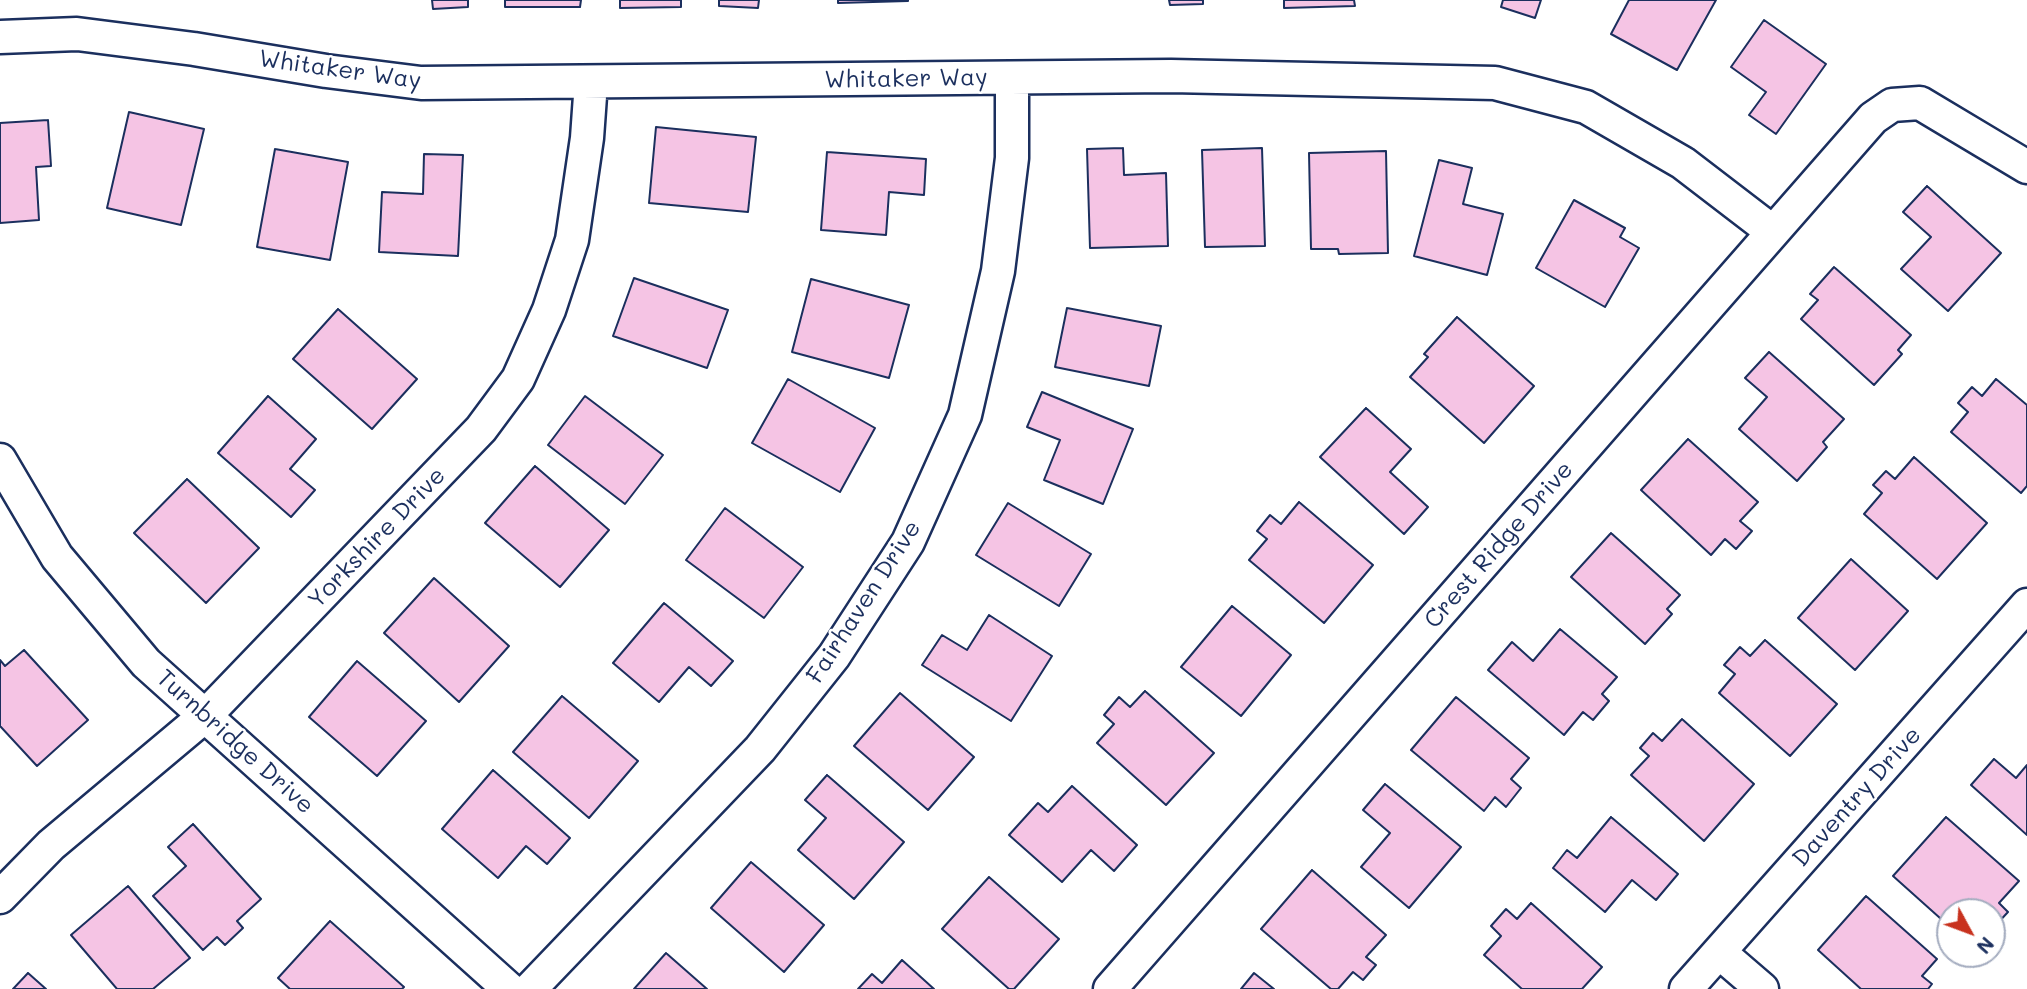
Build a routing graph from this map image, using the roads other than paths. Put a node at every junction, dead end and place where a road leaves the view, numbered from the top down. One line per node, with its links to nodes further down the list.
1 (0, 37): 3 (street, Whitaker Way)
2 (1012, 78): 3 (street, Whitaker Way); 5 (street, Whitaker Way); 12 (street, Fairhaven Drive)
3 (591, 82): 8 (street, Yorkshire Drive)
4 (2027, 167): 5 (street, Crest Ridge Drive)
5 (1773, 232): 13 (street, Crest Ridge Drive)
6 (0, 460): 8 (street, Turnbridge Drive)
7 (2027, 605): 10 (street, Daventry Drive)
8 (206, 715): 9 (street, Yorkshire Drive); 11 (street, Turnbridge Drive)
9 (0, 897)
10 (1719, 952): 14 (street, Daventry Drive); 15 (street)
11 (509, 989)
12 (530, 989)
13 (1110, 989)
14 (1686, 989)
15 (1762, 989)

